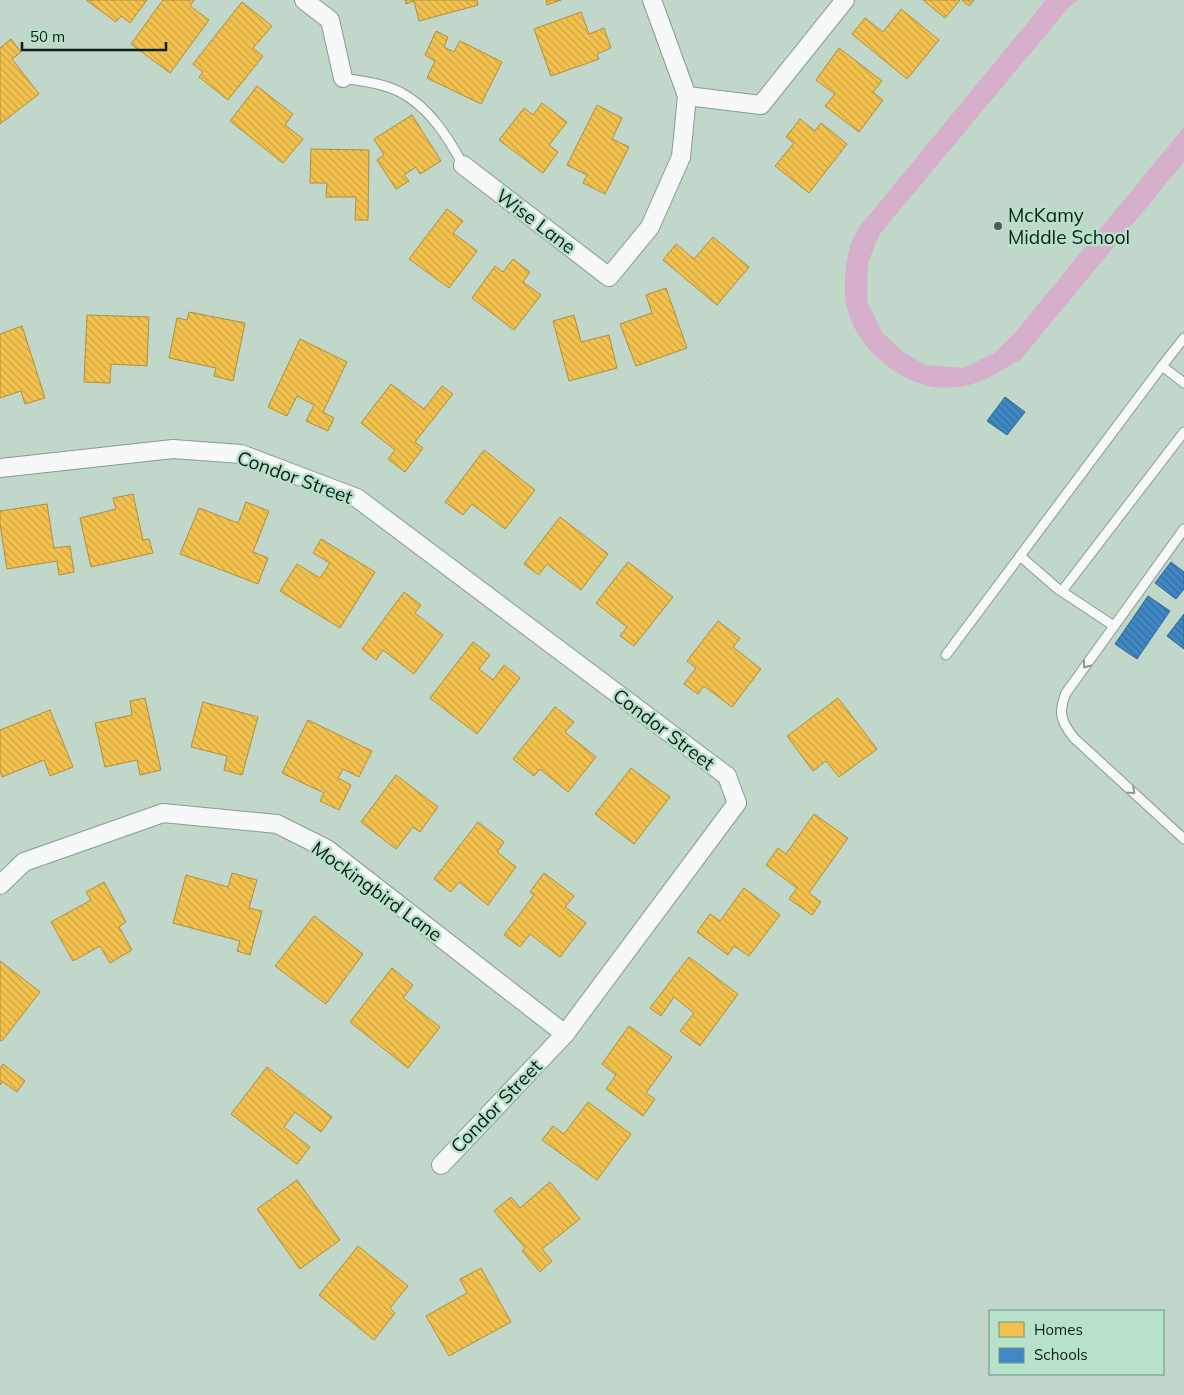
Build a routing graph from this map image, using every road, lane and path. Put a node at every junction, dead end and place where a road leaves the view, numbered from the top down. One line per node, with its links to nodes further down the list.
1 (304, 0): 4 (street)
2 (652, 0): 5 (street)
3 (845, 0): 5 (street)
4 (343, 78): 6 (lane)
5 (687, 96): 6 (street, Wise Lane)
6 (463, 165)
7 (779, 290): 12 (path)
8 (1184, 338): 9 (lane)
9 (1162, 366): 10 (lane); 15 (lane)
10 (1184, 383)
11 (1184, 432): 16 (lane)
12 (647, 453)
13 (0, 468): 20 (street, Condor Street)
14 (1184, 529): 18 (lane)
15 (1020, 556): 16 (lane); 19 (lane)
16 (1062, 591): 18 (lane)
17 (858, 619): 20 (path)
18 (1114, 626): 21 (lane, one-way to 21)
19 (946, 655)
20 (727, 776): 23 (street, Condor Street)
21 (1184, 839)
22 (0, 885): 23 (street, Mockingbird Lane)
23 (565, 1034): 24 (street, Condor Street)
24 (441, 1165)

